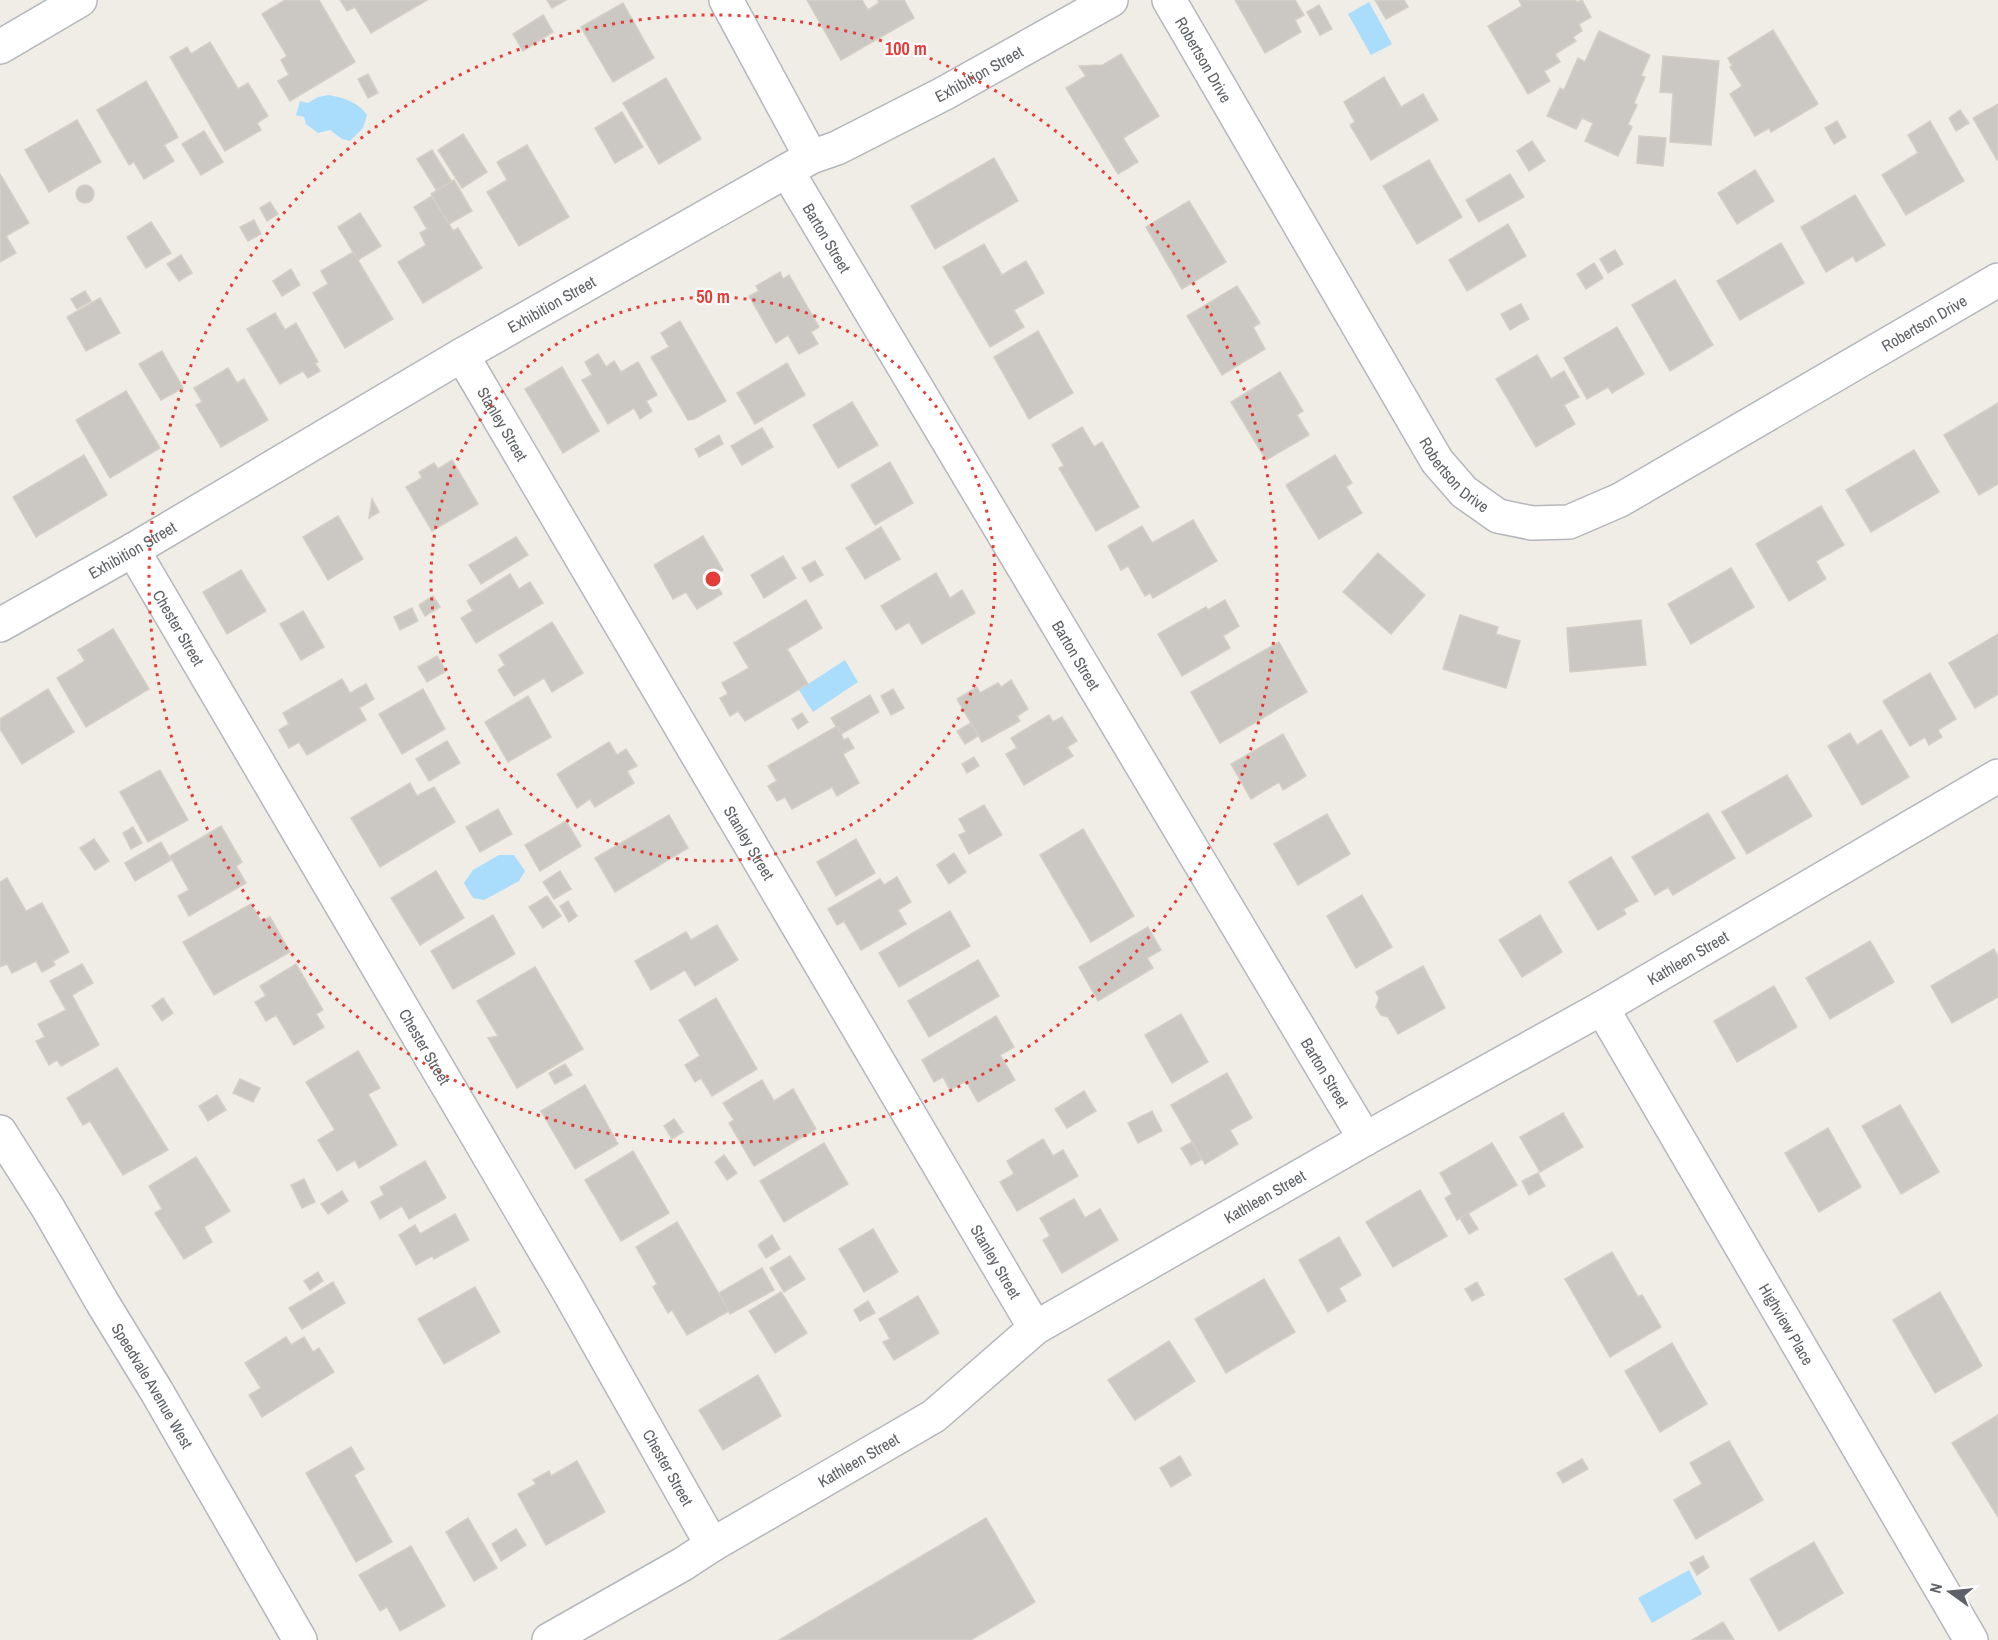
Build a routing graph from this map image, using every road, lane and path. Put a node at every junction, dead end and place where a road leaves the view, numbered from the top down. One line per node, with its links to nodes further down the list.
1 (80, 0): 5 (street)
2 (726, 0): 6 (street, Barton Street)
3 (1111, 0): 6 (street, Exhibition Street)
4 (1169, 0): 7 (street, Robertson Drive)
5 (0, 47)
6 (799, 164): 8 (street, Exhibition Street); 14 (street, Barton Street)
7 (1998, 280)
8 (462, 355): 9 (street, Exhibition Street); 15 (street, Stanley Street)
9 (133, 550): 10 (street, Exhibition Street); 16 (street, Chester Street)
10 (0, 625)
11 (1998, 776): 12 (street, Kathleen Street)
12 (1602, 1008): 14 (street, Kathleen Street); 20 (street, Highview Place)
13 (0, 1132): 18 (street, Speedvale Avenue West)
14 (1365, 1139): 15 (street, Kathleen Street)
15 (1035, 1328): 16 (street, Kathleen Street)
16 (712, 1545): 19 (street, Kathleen Street)
17 (1998, 1635): 21 (street)
18 (300, 1640)
19 (549, 1640)
20 (1971, 1640)
21 (1990, 1640)

